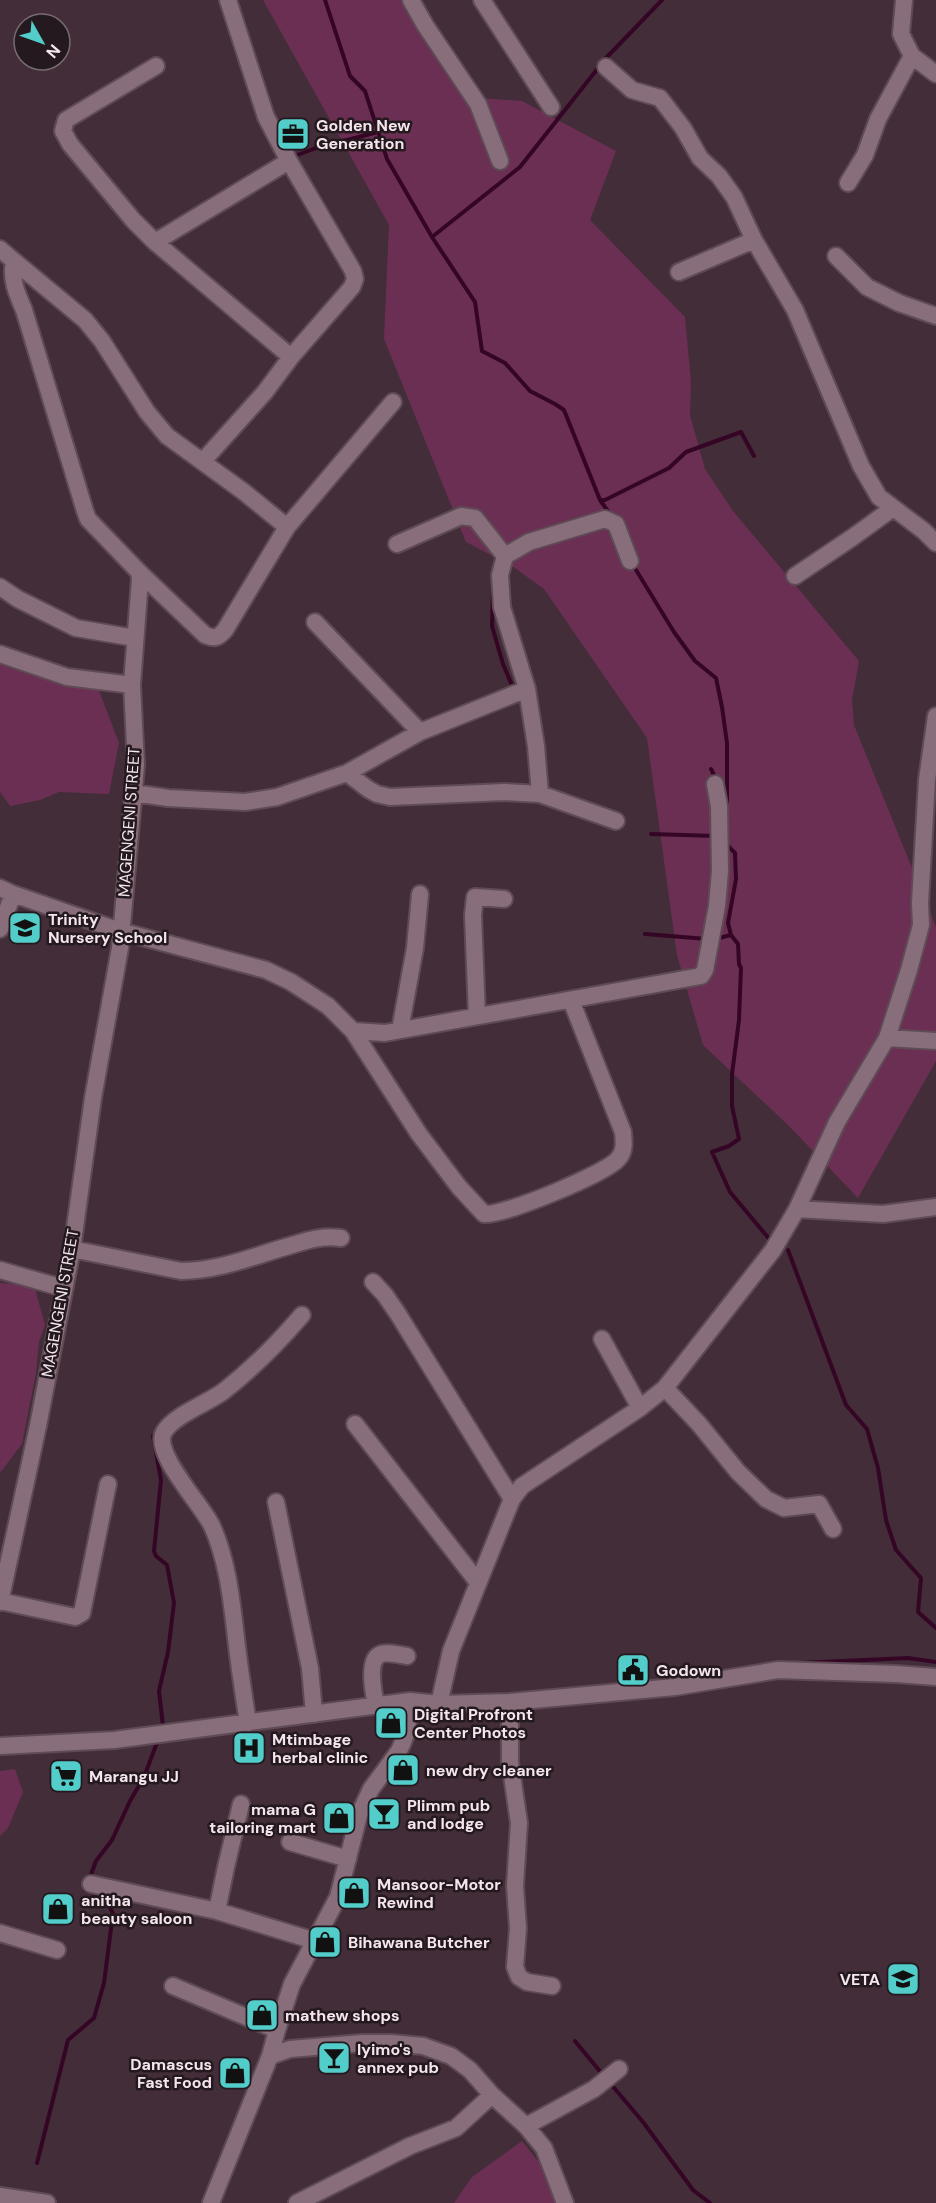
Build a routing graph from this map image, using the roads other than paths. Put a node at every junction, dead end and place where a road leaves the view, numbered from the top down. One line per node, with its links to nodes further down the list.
1 (228, 0): 10 (street)
2 (411, 0): 11 (street)
3 (482, 0): 9 (street)
4 (904, 0): 5 (street)
5 (912, 56): 8 (street); 12 (street)
6 (156, 66): 14 (street)
7 (606, 67): 13 (street)
8 (936, 75)
9 (551, 106)
10 (289, 161): 14 (street); 20 (street)
11 (500, 161)
12 (848, 183)
13 (754, 240): 18 (street); 23 (street)
14 (155, 242): 20 (street)
15 (0, 249): 17 (street)
16 (836, 256): 19 (street)
17 (9, 270): 22 (street); 29 (street)
18 (679, 272)
19 (936, 316)
20 (291, 357): 22 (street)
21 (393, 402): 24 (street)
22 (203, 461): 24 (street)
23 (893, 508): 25 (street); 30 (street)
24 (286, 527): 29 (street)
25 (936, 543)
26 (397, 544): 27 (street)
27 (505, 556): 28 (street); 36 (street)
28 (630, 561)
29 (138, 572): 33 (street, MAGENGENI STREET)
30 (795, 576)
31 (0, 587): 33 (street)
32 (315, 622): 38 (street)
33 (135, 638): 35 (street, MAGENGENI STREET)
34 (0, 654): 35 (street)
35 (132, 685): 41 (street, MAGENGENI STREET)
36 (526, 689): 38 (street); 42 (street)
37 (936, 716): 53 (street)
38 (420, 732): 39 (street)
39 (347, 773): 41 (street); 42 (street)
40 (715, 784): 49 (street)
41 (134, 794): 48 (street, MAGENGENI STREET)
42 (540, 794): 43 (street)
43 (616, 821)
44 (7, 891): 47 (street); 48 (street)
45 (420, 894): 51 (street)
46 (504, 899): 50 (street)
47 (0, 930)
48 (120, 931): 52 (street); 58 (street, MAGENGENI STREET)
49 (571, 1000): 50 (street); 52 (street)
50 (477, 1016): 51 (street)
51 (400, 1030): 52 (street)
52 (353, 1031)
53 (887, 1038): 54 (street); 56 (street)
54 (936, 1041)
55 (936, 1207): 56 (street)
56 (797, 1209): 64 (street)
57 (341, 1238): 58 (street)
58 (72, 1249): 61 (street, MAGENGENI STREET)
59 (0, 1270): 61 (street)
60 (373, 1282): 68 (street)
61 (63, 1288): 72 (street, MAGENGENI STREET)
62 (302, 1316): 80 (street)
63 (602, 1339): 65 (street)
64 (665, 1388): 65 (street); 70 (street)
65 (640, 1408): 68 (street)
66 (355, 1424): 71 (street)
67 (108, 1484): 72 (street)
68 (512, 1498): 71 (street)
69 (276, 1502): 79 (street)
70 (833, 1529)
71 (477, 1581): 77 (street)
72 (1, 1596)
73 (408, 1656): 78 (street)
74 (936, 1677): 76 (street)
75 (410, 1701): 77 (street); 78 (street); 84 (street)
76 (510, 1702): 77 (street); 91 (street)
77 (439, 1704)
78 (376, 1706): 79 (street)
79 (314, 1714): 80 (street)
80 (248, 1723): 81 (street)
81 (0, 1746)
82 (241, 1804): 86 (street)
83 (290, 1842): 84 (street)
84 (348, 1859): 88 (street)
85 (92, 1884): 86 (street)
86 (218, 1911): 88 (street)
87 (0, 1933): 89 (street)
88 (315, 1941): 92 (street)
89 (57, 1950)
90 (173, 1986): 92 (street)
91 (552, 1986)
92 (276, 2030): 93 (street)
93 (270, 2056): 95 (street); 99 (street)
94 (619, 2069): 96 (street)
95 (492, 2095): 96 (street); 100 (street)
96 (526, 2126): 101 (street)
97 (0, 2196): 98 (street)
98 (47, 2203)
99 (211, 2203)
100 (297, 2203)
101 (565, 2203)

